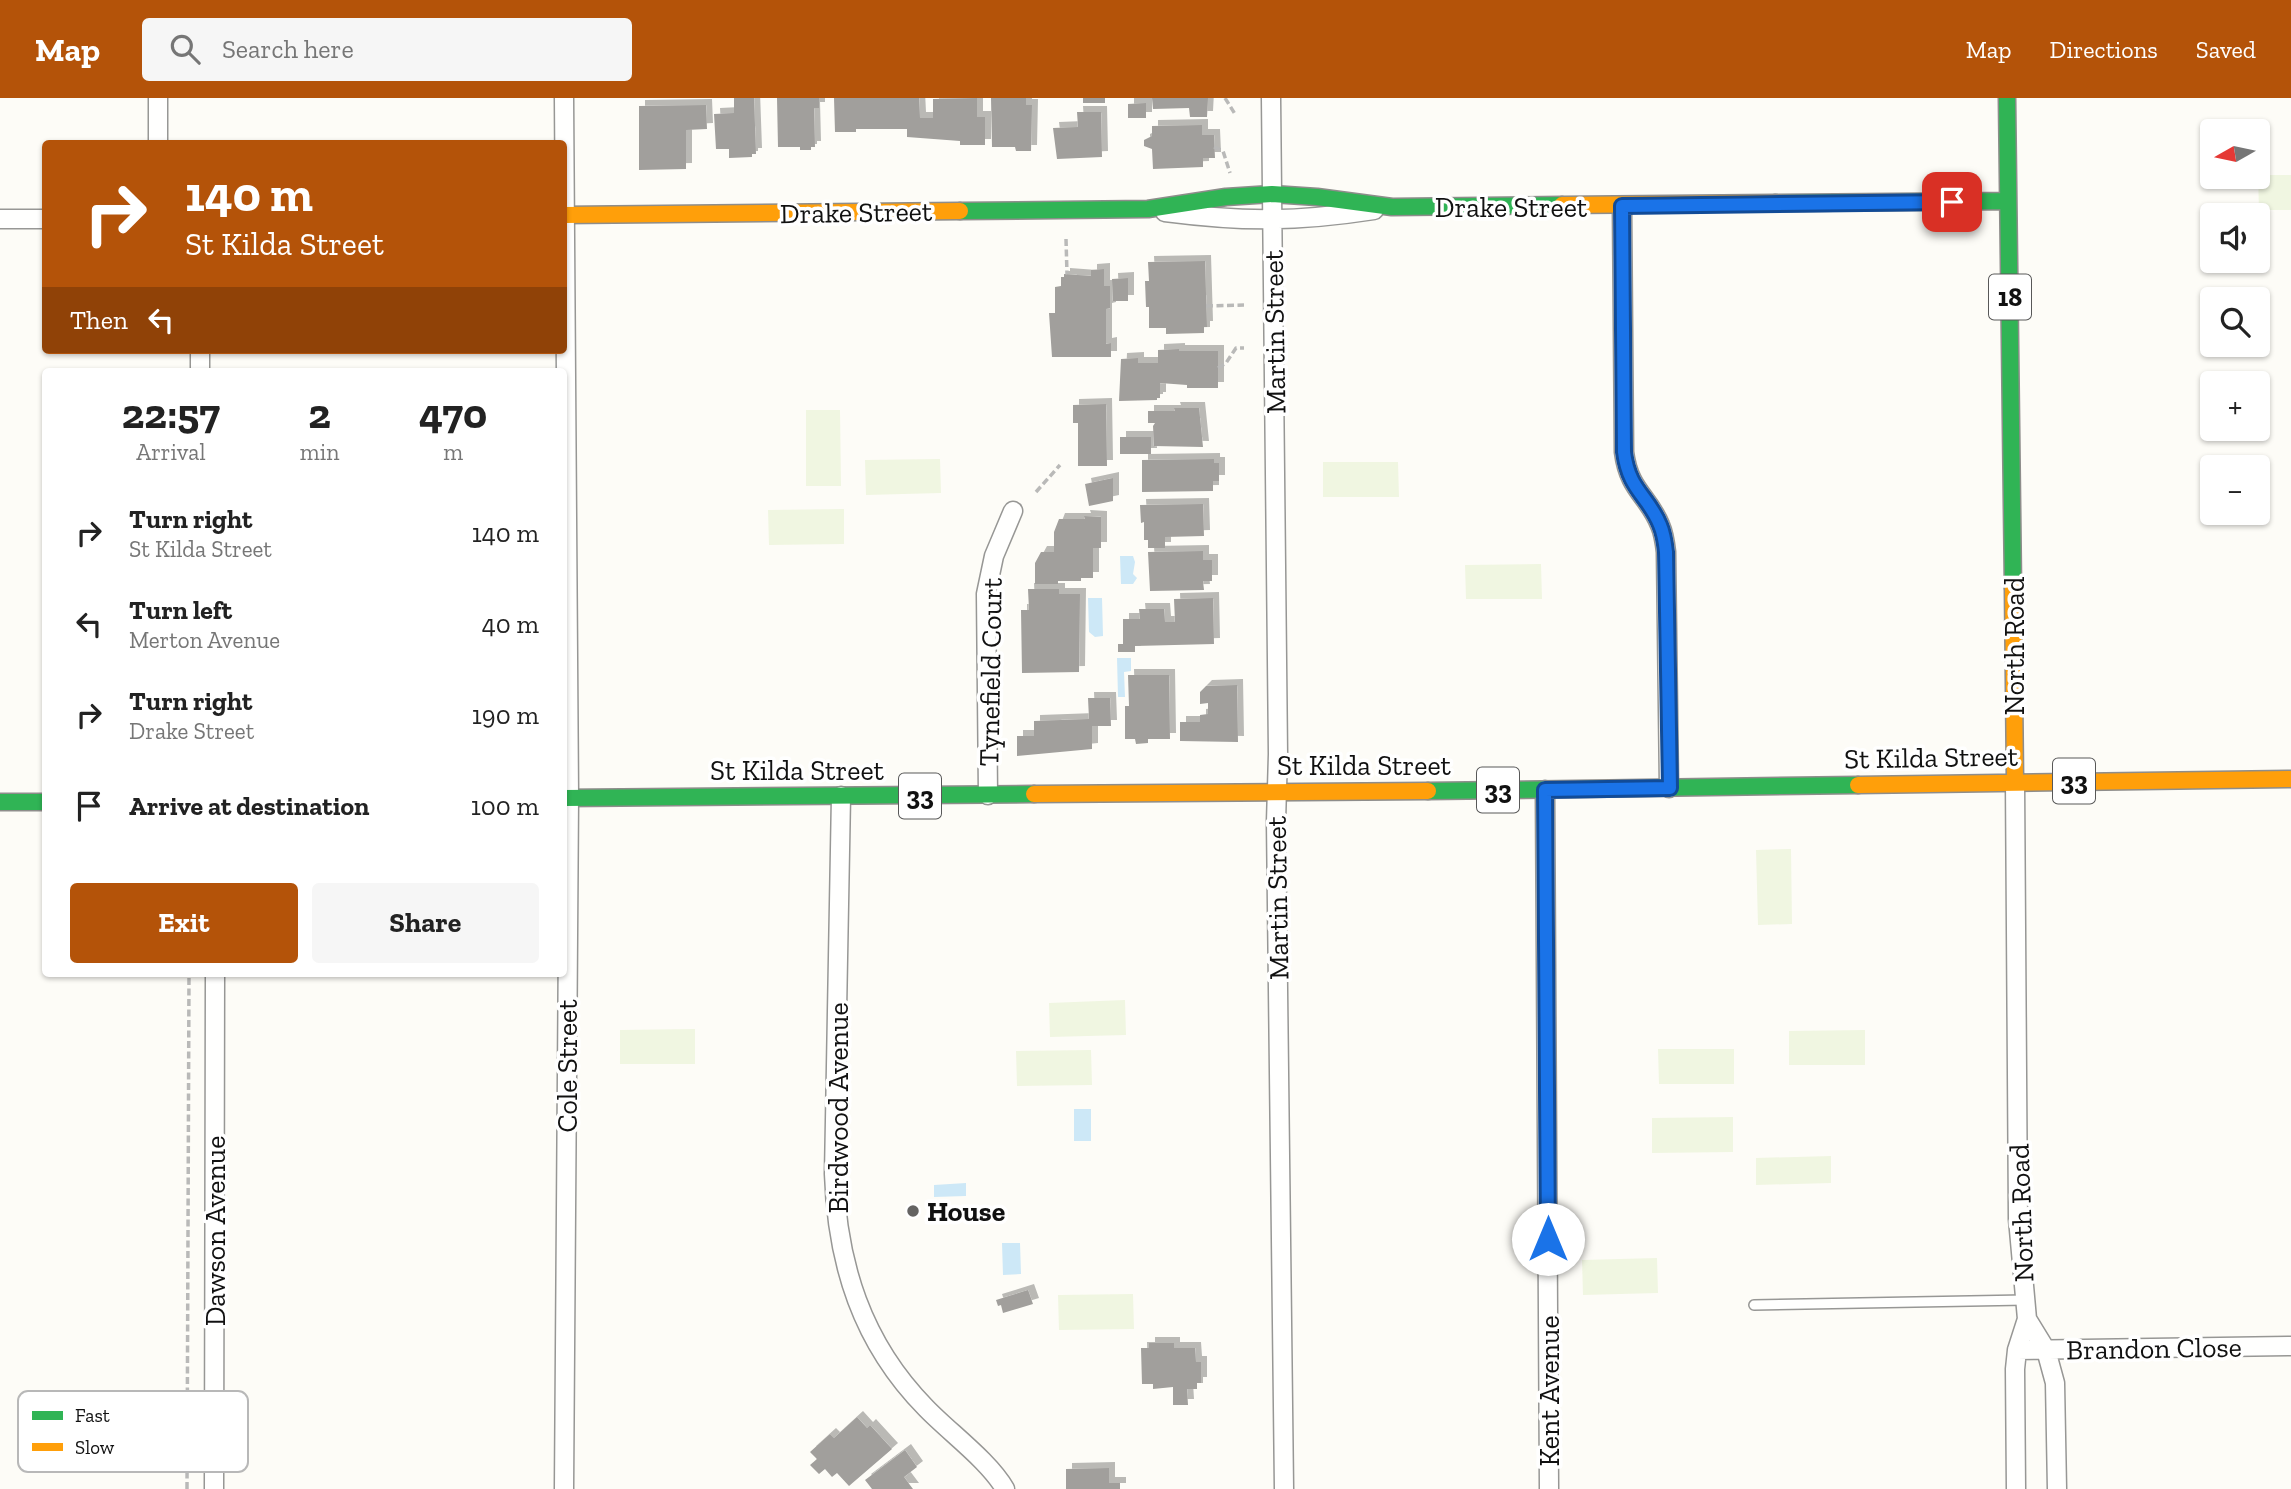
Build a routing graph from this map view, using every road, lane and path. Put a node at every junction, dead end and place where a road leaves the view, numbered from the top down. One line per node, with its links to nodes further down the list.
1 (158, 98): 7 (street)
2 (564, 98): 8 (street, Cole Street)
3 (1225, 98): 6 (path)
4 (1271, 98): 11 (street, Martin Street)
5 (2007, 98): 12 (main road, North Road / 18)
6 (1235, 114)
7 (158, 140)
8 (564, 140)
9 (1214, 147): 10 (path)
10 (1231, 179)
11 (1272, 194): 14 (main road, Drake Street); 15 (main road, Drake Street); 19 (street, Martin Street)
12 (2008, 201): 13 (main road, Drake Street); 30 (main road, North Road / 18)
13 (1622, 206): 14 (main road, Drake Street); 31 (street)
14 (1392, 208): 19 (street, Drake Street)
15 (1148, 209): 16 (main road, Drake Street); 19 (street, Drake Street)
16 (567, 215)
17 (0, 219): 18 (street)
18 (42, 219)
19 (1272, 221): 33 (street, Martin Street)
20 (1066, 239): 21 (path)
21 (1068, 274)
22 (1244, 305): 23 (path)
23 (1206, 306)
24 (1244, 348): 25 (path)
25 (1218, 368)
26 (1060, 465): 27 (path)
27 (1036, 492)
28 (1013, 511): 34 (street, Tynefield Court)
29 (2291, 779): 30 (main road, St Kilda Street / 33)
30 (2015, 782): 31 (main road, St Kilda Street / 33); 42 (street, North Road)
31 (1670, 788): 32 (main road, St Kilda Street / 33)
32 (1545, 790): 33 (main road, St Kilda Street / 33); 53 (street, Kent Avenue)
33 (1276, 792): 34 (main road, St Kilda Street / 33); 52 (street, Martin Street)
34 (988, 795): 35 (main road, St Kilda Street / 33)
35 (841, 796): 36 (main road, St Kilda Street / 33); 51 (street, Birdwood Avenue)
36 (567, 797)
37 (0, 802): 38 (main road)
38 (42, 802)
39 (189, 977): 48 (path)
40 (215, 977): 49 (street, Dawson Avenue)
41 (565, 977): 50 (street, Cole Street)
42 (2025, 1300): 43 (lane); 44 (street, North Road)
43 (1754, 1305)
44 (2026, 1319): 46 (street, North Road); 47 (street, North Road)
45 (2291, 1346): 47 (street, Brandon Close)
46 (2017, 1350): 47 (street, Brandon Close); 54 (street, North Road)
47 (2046, 1350): 55 (street, North Road)
48 (187, 1391)
49 (214, 1391)
50 (564, 1489)
51 (1005, 1489)
52 (1284, 1489)
53 (1549, 1489)
54 (2016, 1489)
55 (2057, 1489)

